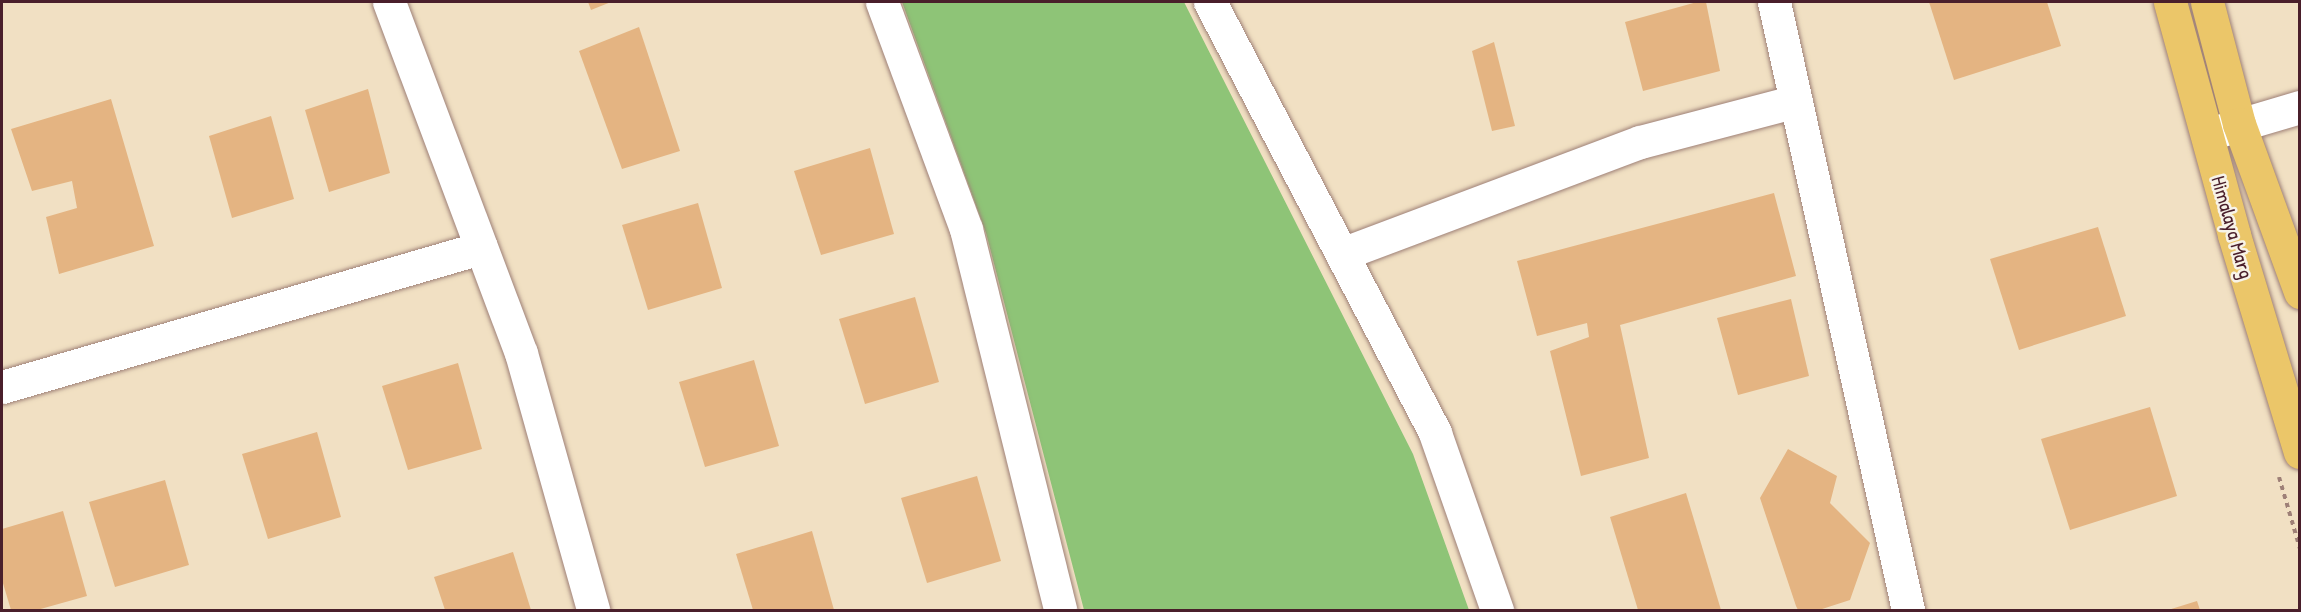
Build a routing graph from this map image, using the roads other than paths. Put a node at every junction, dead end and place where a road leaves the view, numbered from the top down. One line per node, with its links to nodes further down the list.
1 (389, 2): 11 (street)
2 (882, 2): 17 (street)
3 (1209, 2): 12 (street)
4 (1774, 2): 7 (street)
5 (2170, 2): 10 (main road, Himalaya Marg)
6 (2207, 2): 9 (main road, Himalaya Marg)
7 (1796, 101): 12 (street); 19 (street)
8 (2300, 107): 9 (street)
9 (2239, 124): 10 (street); 13 (main road, Himalaya Marg)
10 (2206, 135): 15 (main road, Himalaya Marg)
11 (481, 248): 14 (street); 16 (street)
12 (1342, 254): 18 (street)
13 (2300, 292)
14 (2, 387)
15 (2300, 452)
16 (593, 610)
17 (1060, 610)
18 (1497, 610)
19 (1908, 610)

